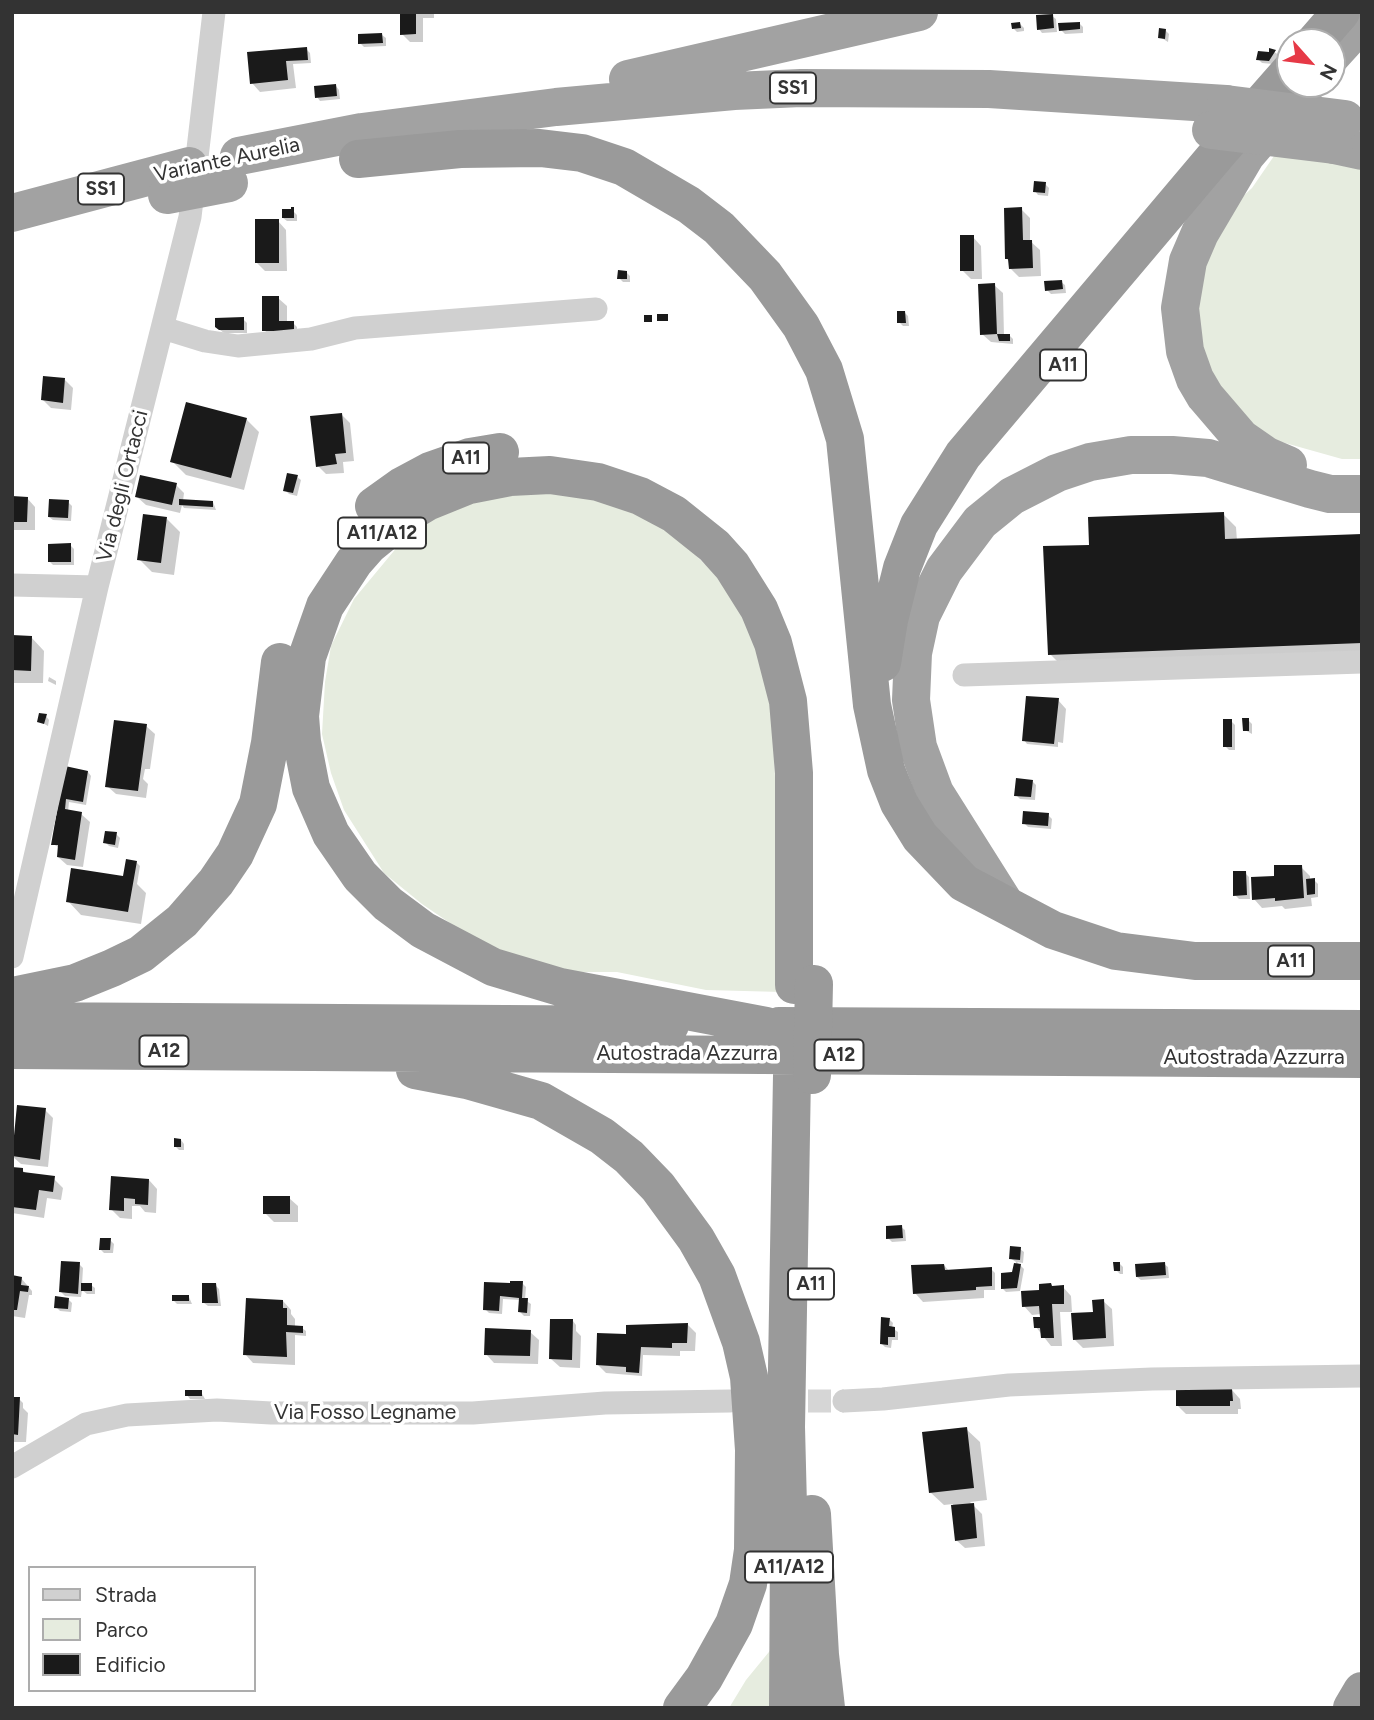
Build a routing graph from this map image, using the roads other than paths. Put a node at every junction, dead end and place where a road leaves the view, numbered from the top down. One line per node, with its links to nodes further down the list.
1 (214, 12): 16 (street, Via degli Ortacci)
2 (919, 12): 10 (highway)
3 (1341, 12): 5 (highway)
4 (1362, 22): 6 (highway)
5 (1327, 28)
6 (1346, 40)
7 (1276, 87): 21 (highway)
8 (1295, 98): 11 (highway)
9 (1351, 135): 10 (highway, SS1, bridge)
10 (360, 146): 12 (highway, Variante Aurelia / SS1, bridge); 21 (highway)
11 (1246, 155): 17 (highway); 21 (highway, A11)
12 (178, 180): 13 (highway, Variante Aurelia / SS1); 14 (highway, Variante Aurelia / SS1)
13 (12, 213)
14 (12, 232)
15 (596, 309): 16 (street)
16 (163, 328): 20 (street, Via degli Ortacci)
17 (1362, 477)
18 (1362, 494): 21 (highway)
19 (12, 585): 20 (street)
20 (97, 587): 25 (street, Via degli Ortacci)
21 (899, 599): 24 (highway, A11); 24 (highway); 24 (highway)
22 (1362, 662): 23 (street)
23 (964, 675)
24 (1004, 904): 26 (highway, A11)
25 (12, 957)
26 (1362, 961)
27 (804, 984): 28 (highway, A11); 30 (highway, A11/A12); 35 (highway, A11, bridge)
28 (12, 996)
29 (12, 1021): 30 (highway, Autostrada Azzurra / A12)
30 (766, 1026): 31 (highway, Autostrada Azzurra / A12)
31 (1362, 1029)
32 (12, 1050): 33 (highway, Autostrada Azzurra / A12)
33 (316, 1052): 34 (highway, Autostrada Azzurra / A12); 43 (highway)
34 (1362, 1059)
35 (802, 1075): 39 (highway, A11/A12); 41 (highway, A11)
36 (1362, 1376): 38 (street)
37 (730, 1401): 40 (street, Via Fosso Legname)
38 (844, 1401)
39 (786, 1427): 44 (highway); 45 (highway, A11/A12)
40 (12, 1467)
41 (810, 1492): 46 (highway, A11/A12); 47 (highway)
42 (1362, 1692): 48 (highway)
43 (682, 1708)
44 (712, 1708)
45 (788, 1708)
46 (802, 1708)
47 (826, 1708)
48 (1354, 1708)

